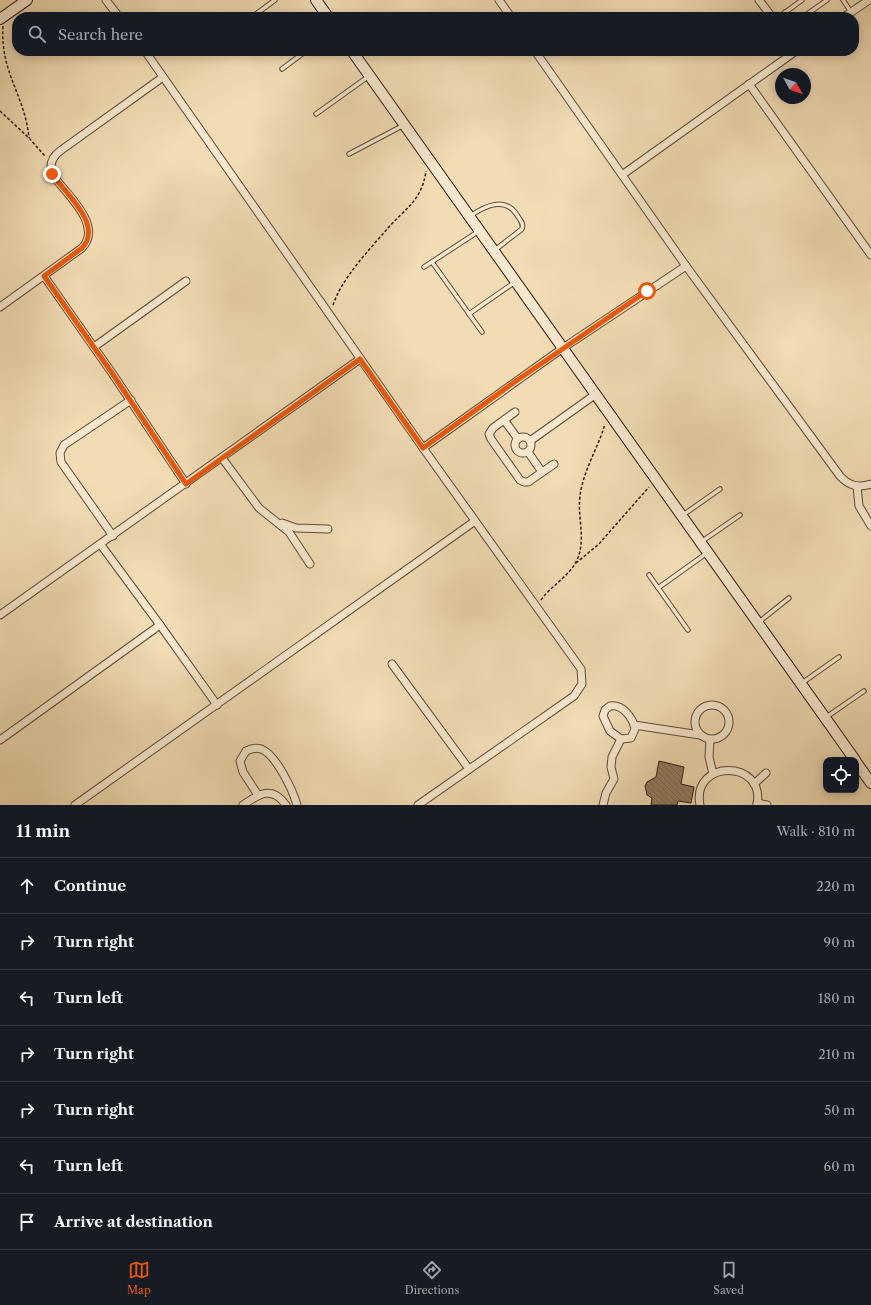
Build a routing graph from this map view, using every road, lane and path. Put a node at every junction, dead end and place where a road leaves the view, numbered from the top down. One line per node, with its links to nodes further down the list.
1 (27, 0): 19 (street)
2 (106, 0): 11 (street)
3 (275, 0): 12 (lane)
4 (316, 0): 13 (street)
5 (499, 0): 14 (street)
6 (760, 0): 15 (street)
7 (802, 0): 16 (lane)
8 (827, 0): 17 (lane)
9 (843, 0): 18 (lane)
10 (869, 0): 18 (street)
11 (115, 12)
12 (259, 12)
13 (324, 12)
14 (507, 12)
15 (768, 12)
16 (785, 12)
17 (810, 12)
18 (851, 12)
19 (4, 17): 32 (path)
20 (148, 56): 27 (street)
21 (299, 56): 25 (lane)
22 (356, 56): 26 (street)
23 (539, 56): 36 (street)
24 (789, 56): 28 (street)
25 (282, 69)
26 (370, 76): 30 (lane); 31 (street)
27 (163, 77): 34 (street); 49 (street)
28 (749, 84): 36 (street); 40 (street)
29 (0, 111): 32 (path)
30 (316, 114)
31 (405, 125): 33 (lane); 37 (street)
32 (29, 138): 34 (path)
33 (349, 154)
34 (51, 163): 44 (street)
35 (426, 166): 49 (path)
36 (622, 175): 42 (street)
37 (470, 216): 38 (street); 39 (lane)
38 (480, 231): 39 (street); 41 (lane)
39 (494, 250): 46 (street)
40 (871, 256)
41 (432, 262): 43 (lane); 48 (lane)
42 (686, 266): 52 (street); 71 (street)
43 (424, 267)
44 (44, 276): 47 (street); 51 (street)
45 (186, 282): 51 (street)
46 (516, 282): 48 (lane); 52 (street)
47 (0, 307)
48 (469, 314): 50 (lane)
49 (330, 316): 53 (street)
50 (482, 332)
51 (94, 347): 55 (street)
52 (563, 348): 54 (street); 61 (street)
53 (360, 359): 61 (street); 64 (street)
54 (596, 394): 57 (street); 60 (street)
55 (131, 400): 69 (street); 79 (street)
56 (515, 412): 58 (street)
57 (608, 412): 68 (street); 83 (path)
58 (504, 420): 59 (street); 65 (street)
59 (518, 439): 60 (street); 62 (street)
60 (530, 441): 63 (street)
61 (423, 448): 76 (street)
62 (517, 450): 63 (street); 65 (street)
63 (528, 452): 67 (street)
64 (222, 458): 69 (street); 75 (street)
65 (505, 459): 67 (street)
66 (554, 464): 67 (street)
67 (542, 472)
68 (656, 479): 74 (street); 83 (path)
69 (186, 484): 79 (street)
70 (871, 484): 71 (street)
71 (857, 486): 77 (street)
72 (720, 489): 74 (lane)
73 (740, 515): 80 (lane)
74 (682, 516): 80 (street)
75 (272, 518): 78 (street); 84 (street)
76 (475, 522): 88 (street); 97 (street)
77 (871, 526)
78 (328, 529)
79 (113, 536): 81 (street)
80 (701, 542): 82 (street)
81 (100, 545): 89 (street); 91 (street)
82 (708, 553): 86 (lane); 90 (street)
83 (576, 563): 88 (path)
84 (310, 564)
85 (649, 575): 86 (lane)
86 (658, 588): 92 (lane)
87 (789, 598): 90 (lane)
88 (537, 606): 106 (street)
89 (0, 615)
90 (758, 623): 95 (street)
91 (160, 625): 97 (street); 102 (street)
92 (688, 630)
93 (839, 657): 95 (lane)
94 (392, 664): 106 (street)
95 (801, 684): 98 (street)
96 (864, 691): 98 (lane)
97 (217, 705): 113 (street)
98 (825, 718): 104 (street)
99 (634, 725): 100 (street); 101 (street); 101 (street)
100 (700, 735): 103 (street); 103 (street)
101 (621, 739): 118 (street)
102 (0, 740)
103 (710, 740): 108 (street)
104 (852, 757)
105 (859, 766): 109 (street)
106 (469, 769): 117 (street)
107 (766, 773): 110 (street)
108 (714, 774): 110 (street); 119 (street)
109 (871, 783)
110 (754, 784): 112 (street)
111 (258, 795): 114 (street); 115 (street); 116 (street)
112 (757, 804): 120 (street)
113 (75, 805)
114 (243, 805)
115 (286, 805)
116 (297, 805)
117 (419, 805)
118 (603, 805)
119 (700, 805)
120 (767, 805)

